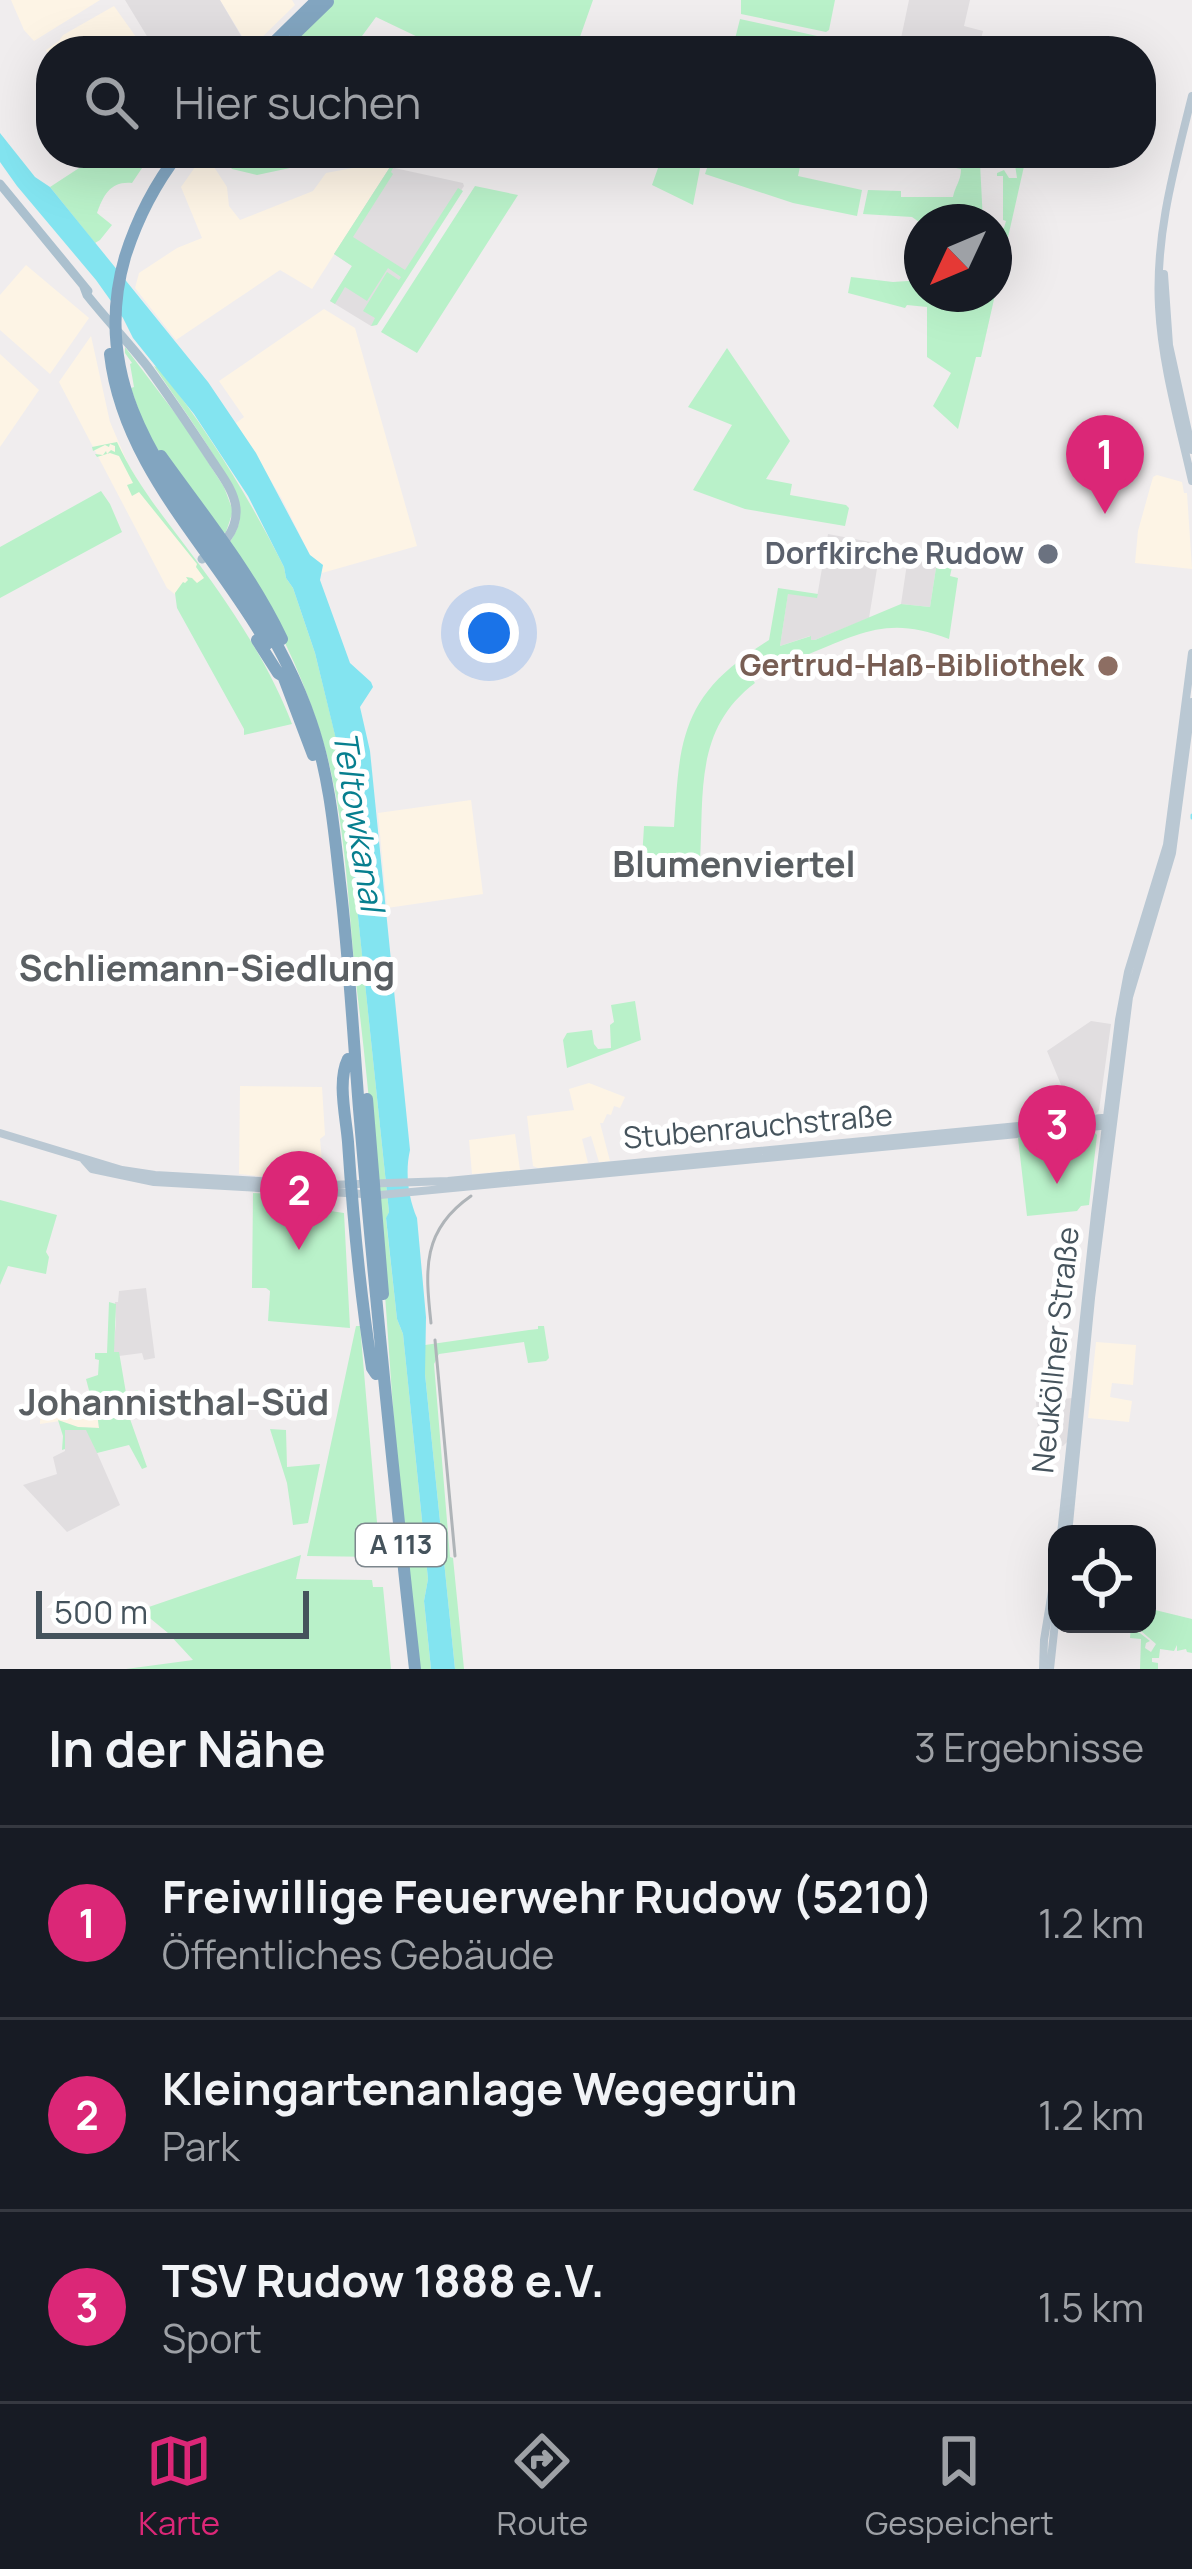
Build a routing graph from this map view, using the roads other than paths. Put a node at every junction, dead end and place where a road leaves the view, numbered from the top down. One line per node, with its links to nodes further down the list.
1 (317, 0): 3 (highway)
2 (328, 2): 4 (highway)
3 (281, 36)
4 (293, 36)
5 (1192, 96): 11 (main road)
6 (1192, 117): 11 (main road)
7 (159, 168): 10 (highway, A 113)
8 (168, 168): 10 (highway, A 113)
9 (0, 184): 12 (main road)
10 (118, 268): 12 (highway, A 113)
11 (1164, 330): 13 (main road)
12 (118, 348): 16 (highway, A 113); 16 (highway, A 113); 16 (main road)
13 (1180, 413): 14 (main road); 15 (main road)
14 (1192, 450)
15 (1191, 474)
16 (212, 552): 18 (highway, A 113); 18 (highway)
17 (1192, 653): 19 (main road, Neuköllner Straße)
18 (290, 680): 20 (highway, A 113)
19 (1190, 703): 22 (main road, Neuköllner Straße)
20 (347, 999): 21 (highway, A 113); 25 (highway); 26 (highway, A 113)
21 (348, 1059): 24 (highway); 27 (highway, A 113)
22 (1109, 1121): 25 (main road, Stubenrauchstraße); 28 (main road, Neuköllner Straße)
23 (3, 1134): 24 (main road)
24 (353, 1190): 25 (main road, Stubenrauchstraße); 27 (highway)
25 (376, 1190): 26 (highway)
26 (382, 1360): 31 (highway, A 113)
27 (376, 1374): 31 (highway, A 113)
28 (1065, 1525)
29 (1049, 1633): 32 (main road)
30 (1053, 1633): 32 (main road)
31 (410, 1669)
32 (1047, 1669)

